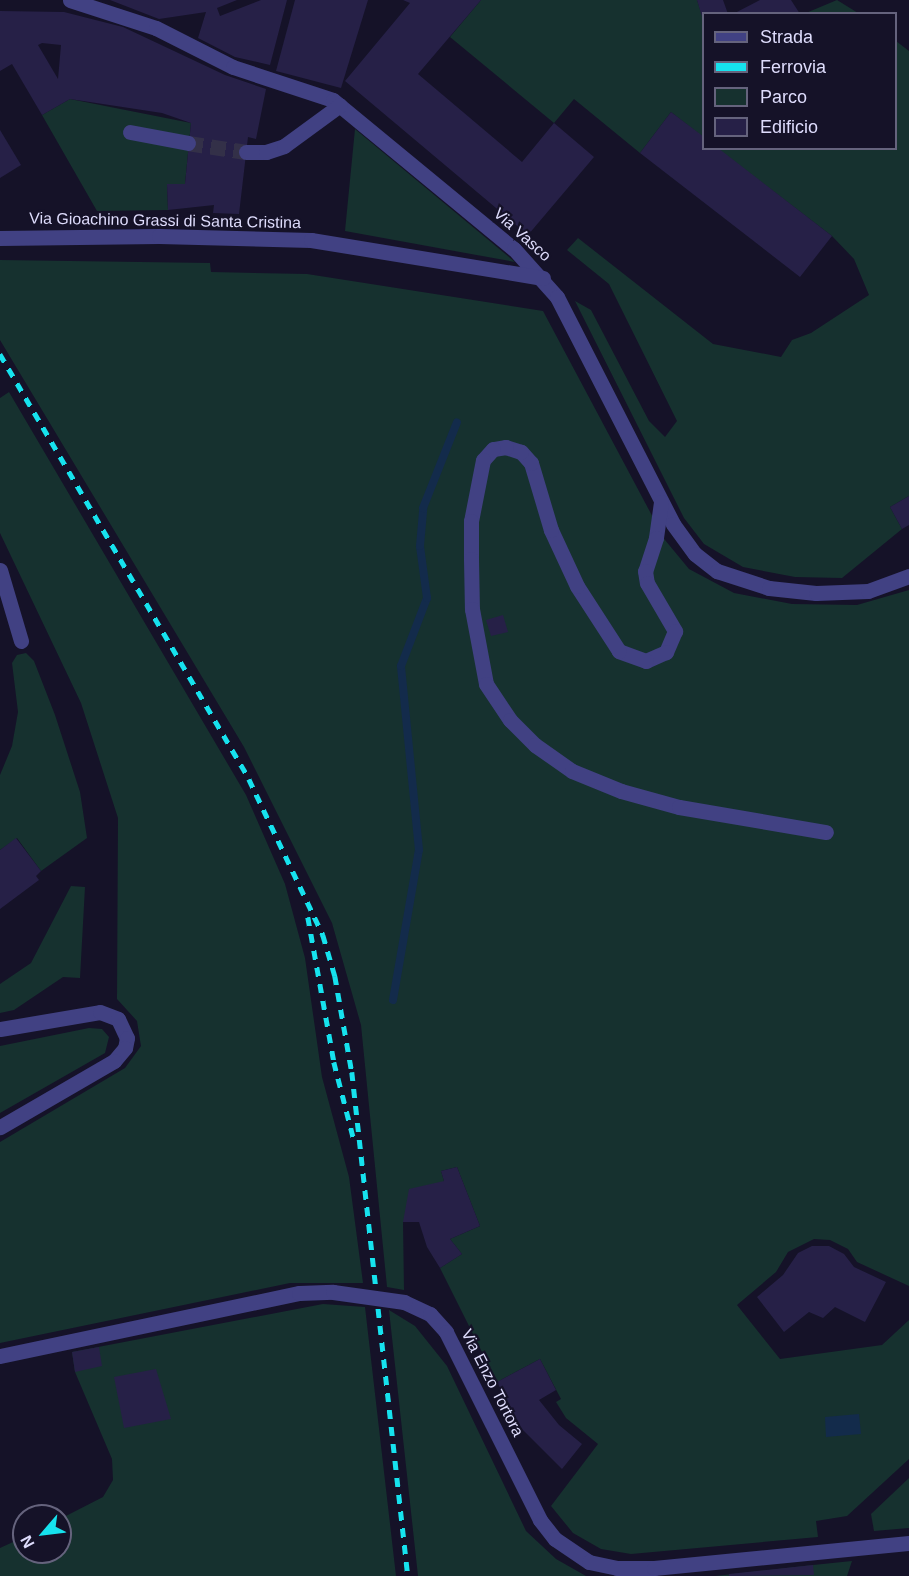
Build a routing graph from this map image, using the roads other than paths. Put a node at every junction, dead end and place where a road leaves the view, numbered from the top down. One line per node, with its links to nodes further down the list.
1 (70, 0): 2 (street, Via Vasco)
2 (340, 105): 5 (street); 7 (street, Via Vasco)
3 (130, 132): 4 (street)
4 (188, 143)
5 (246, 152)
6 (0, 238): 7 (street, Via Gioachino Grassi di Santa Cristina)
7 (543, 278): 8 (street, Via Vasco)
8 (661, 502): 10 (street, Via Vasco); 12 (street)
9 (0, 570): 11 (street)
10 (909, 576)
11 (21, 641)
12 (825, 832)
13 (0, 1029): 14 (street)
14 (0, 1127)
15 (0, 1356): 16 (street, Via Enzo Tortora, bridge)
16 (909, 1544)

